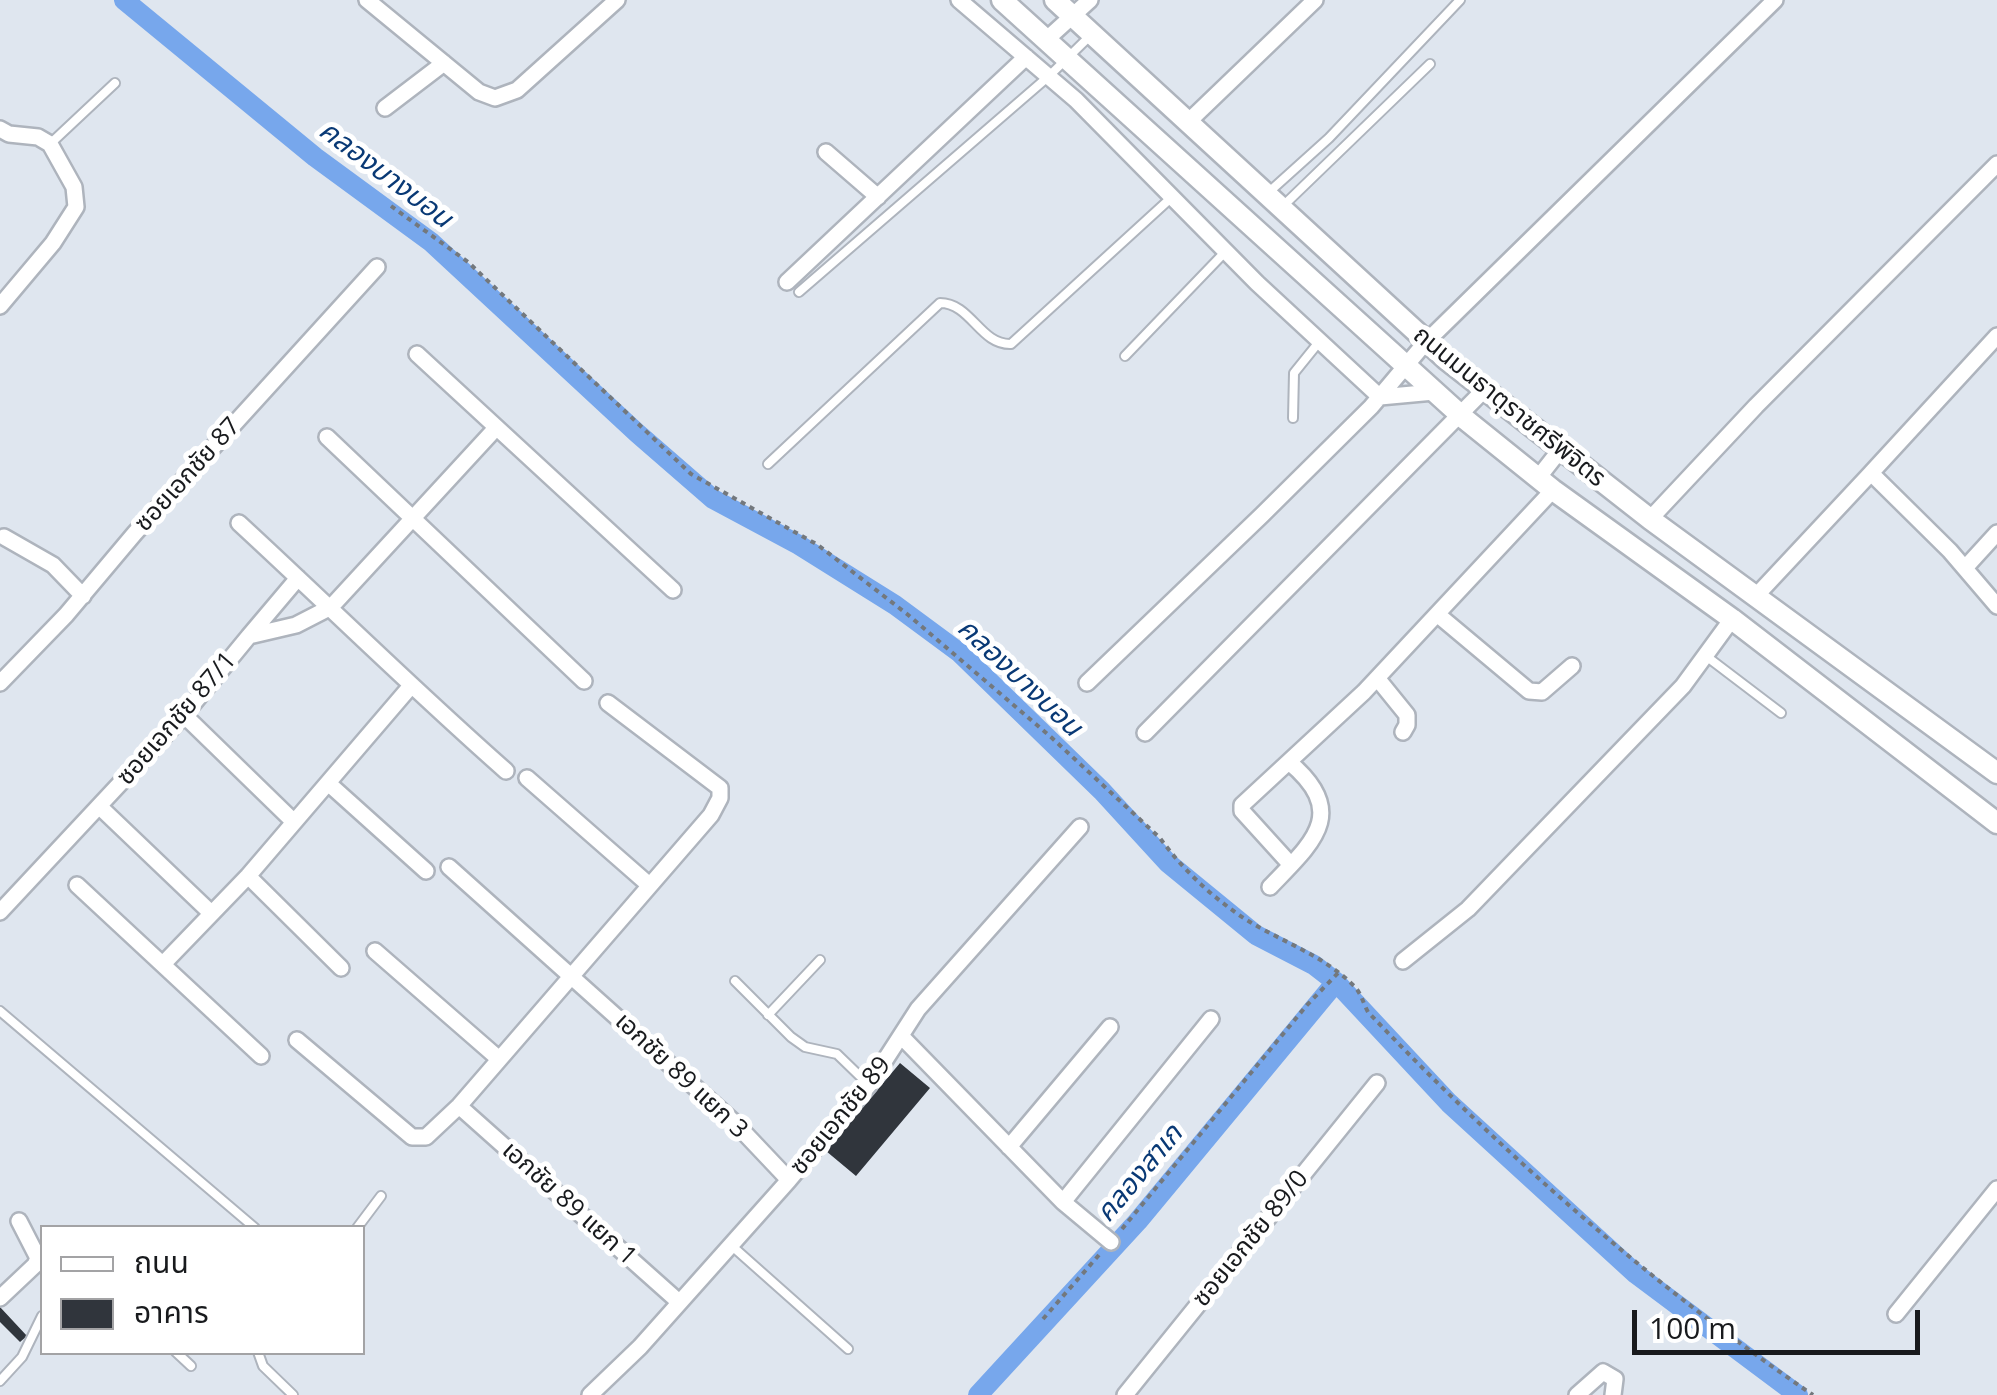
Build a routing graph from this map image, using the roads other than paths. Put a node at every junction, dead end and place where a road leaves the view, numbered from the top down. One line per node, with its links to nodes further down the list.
1 (368, 0): 15 (street)
2 (617, 0): 15 (street)
3 (959, 0): 13 (street)
4 (1002, 0): 12 (street, ถนนมนธาตุราชศรีพิจิตร)
5 (1056, 0): 10 (street, ถนนมนธาตุราชศรีพิจิตร)
6 (1090, 0): 10 (street)
7 (1315, 0): 20 (street)
8 (1460, 0): 27 (lane)
9 (1774, 0): 34 (street)
10 (1073, 15): 11 (street, ถนนมนธาตุราชศรีพิจิตร); 12 (street)
11 (1093, 34): 14 (lane); 20 (street, ถนนมนธาตุราชศรีพิจิตร)
12 (1047, 38): 14 (street, ถนนมนธาตุราชศรีพิจิตร)
13 (1026, 57): 17 (street); 25 (street)
14 (1066, 57): 17 (lane); 37 (street, ถนนมนธาตุราชศรีพิจิตร)
15 (444, 63): 19 (street)
16 (1430, 64): 27 (lane)
17 (1049, 76): 26 (street); 30 (lane)
18 (115, 83): 22 (lane)
19 (385, 108)
20 (1187, 123): 27 (street, ถนนมนธาตุราชศรีพิจิตร)
21 (0, 129): 22 (street)
22 (50, 144): 31 (street)
23 (826, 152): 25 (street)
24 (1997, 164): 49 (street)
25 (878, 196): 30 (street)
26 (1172, 196): 28 (street); 46 (lane)
27 (1272, 202): 34 (street, ถนนมนธาตุราชศรีพิจิตร)
28 (1226, 251): 33 (street); 36 (lane)
29 (377, 267): 57 (street, ซอยเอกชัย 87)
30 (793, 287)
31 (0, 306)
32 (1997, 336): 47 (street)
33 (1319, 342): 40 (street); 42 (lane)
34 (1426, 343): 37 (street); 38 (street, ถนนมนธาตุราชศรีพิจิตร)
35 (417, 354): 43 (street)
36 (1125, 356)
37 (1404, 366): 39 (street, ถนนมนธาตุราชศรีพิจิตร); 40 (street)
38 (1484, 390): 41 (street); 45 (street, ถนนมนธาตุราชศรีพิจิตร)
39 (1434, 392): 40 (street, ถนนมนธาตุราชศรีพิจิตร); 41 (street, ถนนมนธาตุราชศรีพิจิตร)
40 (1380, 397): 69 (street)
41 (1461, 416): 48 (street, ถนนมนธาตุราชศรีพิจิตร); 75 (street)
42 (1294, 418)
43 (496, 428): 50 (street, ซอยเอกชัย 87/1); 56 (street)
44 (327, 438): 50 (street)
45 (1560, 450): 48 (street); 49 (street, ถนนมนธาตุราชศรีพิจิตร)
46 (768, 464)
47 (1871, 472): 54 (street); 58 (street)
48 (1546, 484): 61 (street); 62 (street, ถนนมนธาตุราชศรีพิจิตร)
49 (1650, 519): 58 (street, ถนนมนธาตุราชศรีพิจิตร)
50 (414, 520): 60 (street, ซอยเอกชัย 87/1); 67 (street)
51 (239, 524): 55 (street)
52 (1997, 534): 54 (street)
53 (4, 538): 57 (street)
54 (1965, 568): 59 (street)
55 (298, 578): 60 (street); 63 (street)
56 (673, 590)
57 (83, 596): 68 (street, ซอยเอกชัย 87)
58 (1755, 598): 78 (street, ถนนมนธาตุราชศรีพิจิตร)
59 (1997, 606)
60 (331, 607): 63 (street, ซอยเอกชัย 87/1); 70 (street)
61 (1437, 614): 65 (street); 66 (street)
62 (1732, 619): 64 (street); 83 (street, ถนนมนธาตุราชศรีพิจิตร)
63 (249, 636): 73 (street, ซอยเอกชัย 87/1)
64 (1706, 656): 72 (lane); 96 (street)
65 (1572, 666)
66 (1376, 678): 74 (street); 76 (street)
67 (584, 681)
68 (0, 683)
69 (1086, 683)
70 (410, 687): 77 (street); 80 (street)
71 (608, 704): 89 (street)
72 (1780, 712)
73 (184, 715): 81 (street, ซอยเอกชัย 87/1); 82 (street)
74 (1403, 732)
75 (1145, 734)
76 (1289, 762): 85 (street); 85 (street)
77 (506, 772)
78 (1997, 773)
79 (527, 778): 89 (street)
80 (328, 783): 82 (street); 87 (street)
81 (100, 808): 92 (street, ซอยเอกชัย 87/1); 93 (street)
82 (293, 822): 88 (street)
83 (1997, 823)
84 (1080, 827): 105 (street, ซอยเอกชัย 89)
85 (1292, 865): 91 (street)
86 (449, 866): 99 (street, เอกชัย 89 แยก 3)
87 (426, 871)
88 (248, 876): 93 (street); 98 (street)
89 (648, 884): 99 (street)
90 (76, 885): 97 (street)
91 (1270, 887)
92 (0, 912)
93 (210, 912): 97 (street)
94 (375, 950): 108 (street)
95 (820, 960): 102 (lane)
96 (1403, 961)
97 (164, 963): 107 (street)
98 (341, 968)
99 (571, 974): 108 (street); 113 (street, เอกชัย 89 แยก 3)
100 (735, 981): 102 (lane)
101 (0, 1010): 118 (lane)
102 (768, 1015): 110 (lane)
103 (1212, 1019): 116 (street)
104 (1110, 1026): 112 (street)
105 (902, 1037): 110 (street, ซอยเอกชัย 89); 112 (street)
106 (297, 1040): 111 (street)
107 (261, 1056)
108 (499, 1059): 111 (street)
109 (1377, 1082): 133 (street, ซอยเอกชัย 89/0)
110 (869, 1084): 113 (street, ซอยเอกชัย 89)
111 (458, 1106): 123 (street, เอกชัย 89 แยก 1)
112 (1010, 1147): 116 (street)
113 (789, 1180): 121 (street, ซอยเอกชัย 89)
114 (1997, 1189): 124 (street)
115 (381, 1196): 119 (lane)
116 (1064, 1202): 120 (street)
117 (19, 1220): 122 (street)
118 (251, 1225)
119 (360, 1225)
120 (1110, 1242)
121 (730, 1245): 123 (street, ซอยเอกชัย 89); 126 (lane)
122 (0, 1298)
123 (679, 1302): 132 (street, ซอยเอกชัย 89)
124 (1896, 1314)
125 (40, 1320): 130 (lane)
126 (848, 1349)
127 (179, 1355): 129 (lane)
128 (259, 1355): 131 (lane)
129 (192, 1366)
130 (0, 1381)
131 (293, 1395)
132 (590, 1395)
133 (1125, 1395)
134 (1578, 1395): 135 (street)
135 (1614, 1395)

